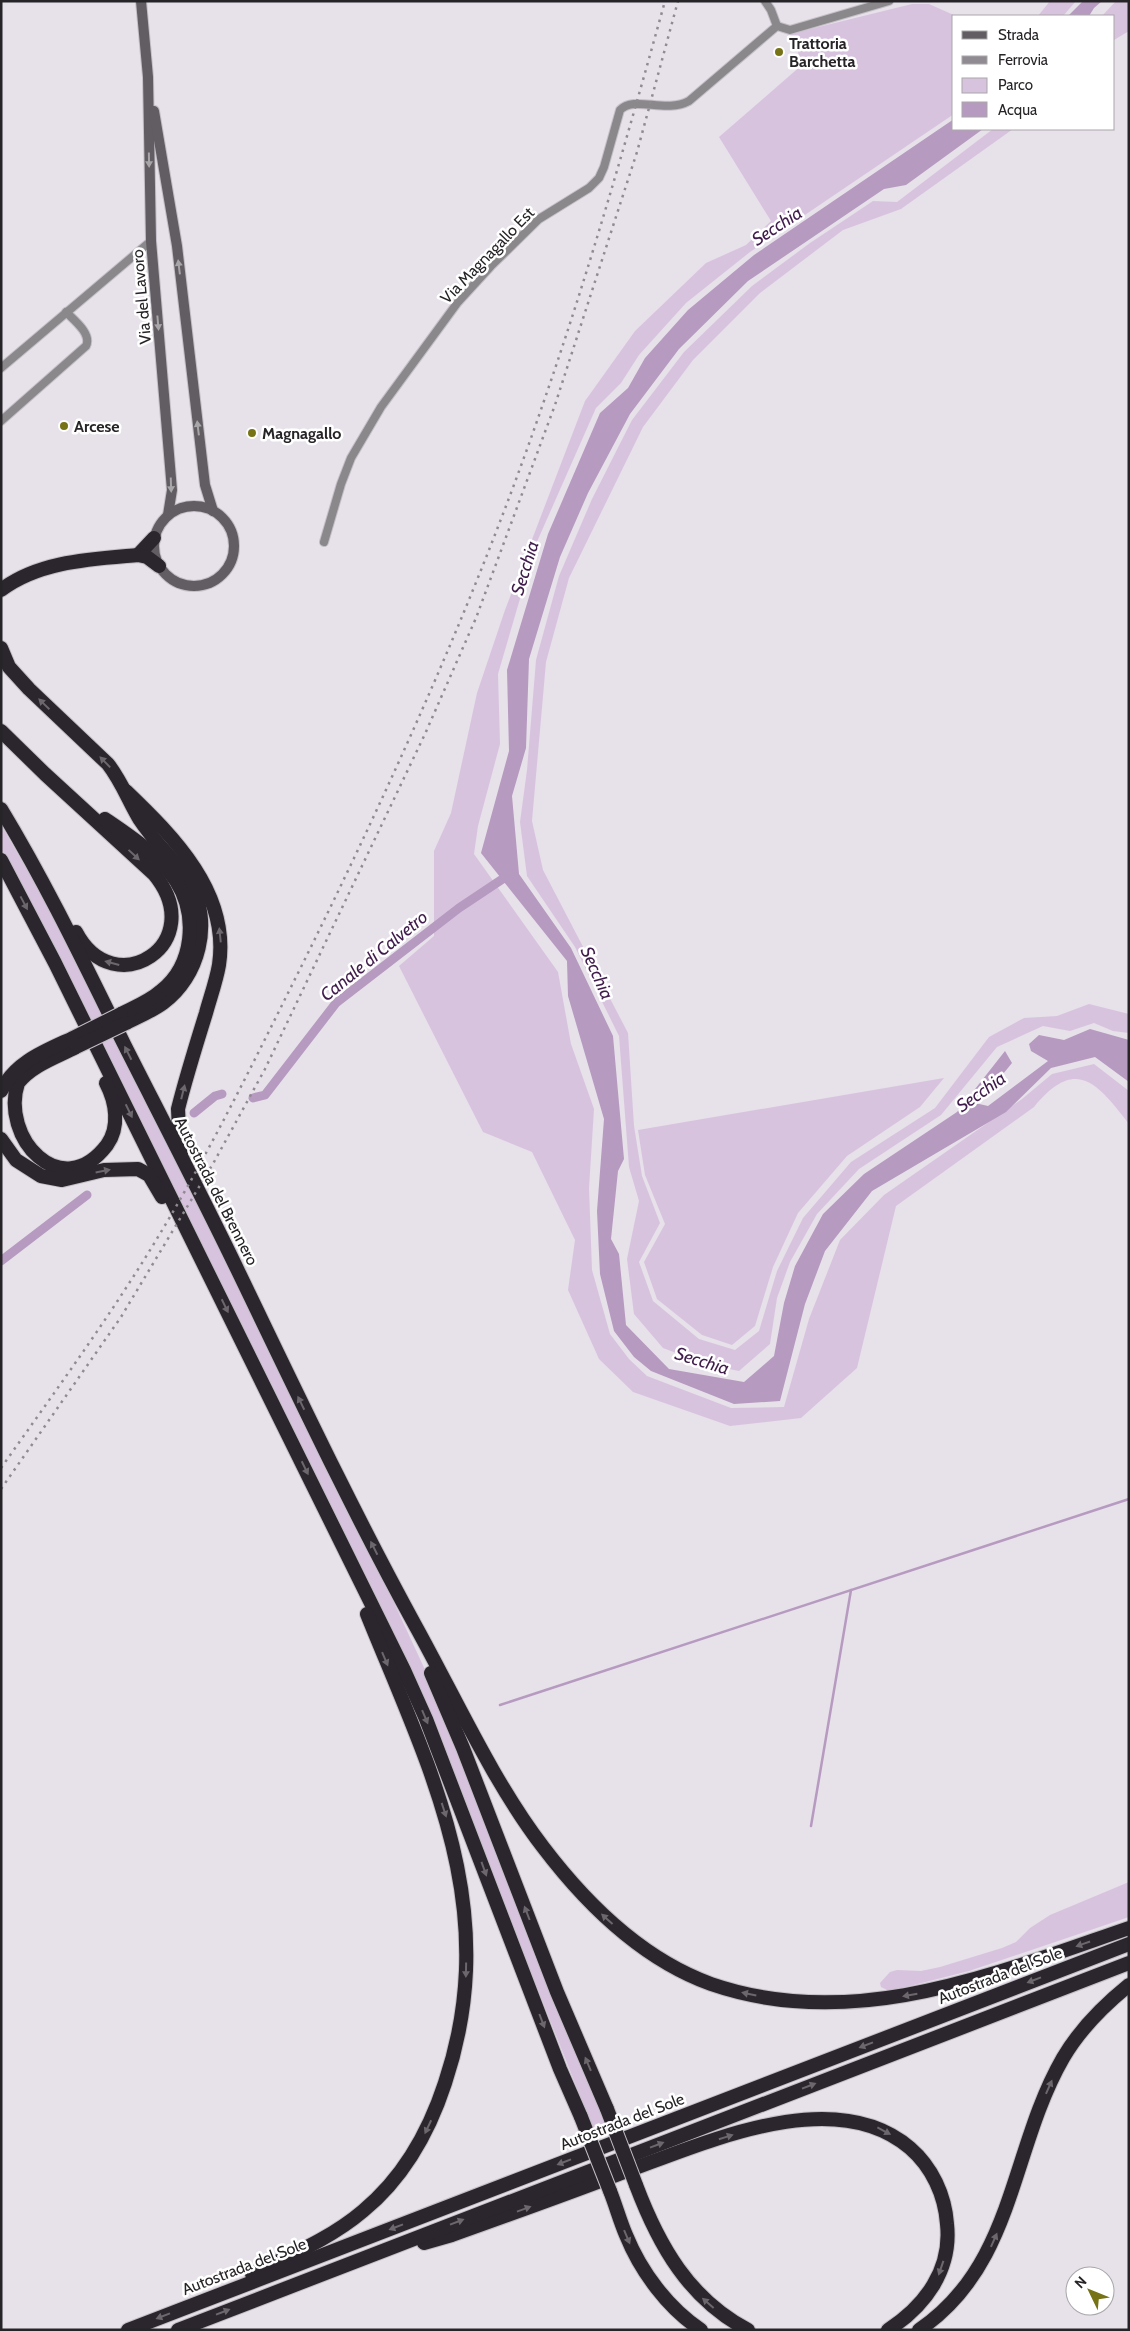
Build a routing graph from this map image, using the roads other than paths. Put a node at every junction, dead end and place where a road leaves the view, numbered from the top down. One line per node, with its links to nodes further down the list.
1 (141, 1): 5 (main road, Via del Lavoro)
2 (765, 1): 4 (street)
3 (889, 1): 4 (street)
4 (777, 26): 13 (street, Via Magnagallo Est)
5 (148, 77): 6 (main road, Via del Lavoro, one-way to 6); 10 (main road, Via del Lavoro, one-way to 5)
6 (151, 240): 7 (street); 11 (main road, Via del Lavoro, one-way to 11)
7 (66, 312): 8 (street); 9 (street)
8 (1, 368)
9 (1, 421)
10 (213, 510): 11 (main road); 15 (main road, Via del Lavoro)
11 (168, 515): 12 (main road, Via del Lavoro)
12 (154, 538): 14 (highway); 15 (main road)
13 (324, 542)
14 (138, 555): 15 (highway); 16 (highway)
15 (159, 566)
16 (22, 576): 17 (highway); 18 (highway)
17 (1, 590)
18 (1, 601)
19 (1, 648): 21 (highway, one-way to 19)
20 (1, 731): 22 (highway)
21 (126, 790): 26 (highway); 31 (highway, one-way to 21)
22 (72, 799): 23 (highway, one-way to 23); 26 (highway)
23 (5, 815): 31 (highway, Autostrada del Brennero, one-way to 23)
24 (1, 860): 25 (highway, one-way to 25)
25 (55, 963): 27 (highway); 30 (highway, one-way to 30)
26 (124, 1018): 27 (highway, bridge)
27 (75, 1043): 28 (highway)
28 (1, 1091)
29 (1, 1139): 30 (highway, one-way to 30)
30 (203, 1263): 32 (highway, one-way to 32)
31 (237, 1268): 33 (highway, Autostrada del Brennero, one-way to 31)
32 (328, 1516): 39 (highway, one-way to 39); 42 (highway, one-way to 42, bridge)
33 (396, 1592): 34 (highway, one-way to 33); 43 (highway, one-way to 33, bridge)
34 (1129, 1928)
35 (1129, 1944): 39 (highway, Autostrada del Sole, one-way to 39)
36 (1129, 1963): 38 (highway, one-way to 36)
37 (1129, 1985): 45 (highway, one-way to 37)
38 (344, 2266): 41 (highway, one-way to 38); 44 (highway, one-way to 44)
39 (184, 2308): 40 (highway, Autostrada del Sole, one-way to 40)
40 (128, 2330)
41 (178, 2330)
42 (702, 2330)
43 (748, 2330)
44 (888, 2330)
45 (919, 2330)

